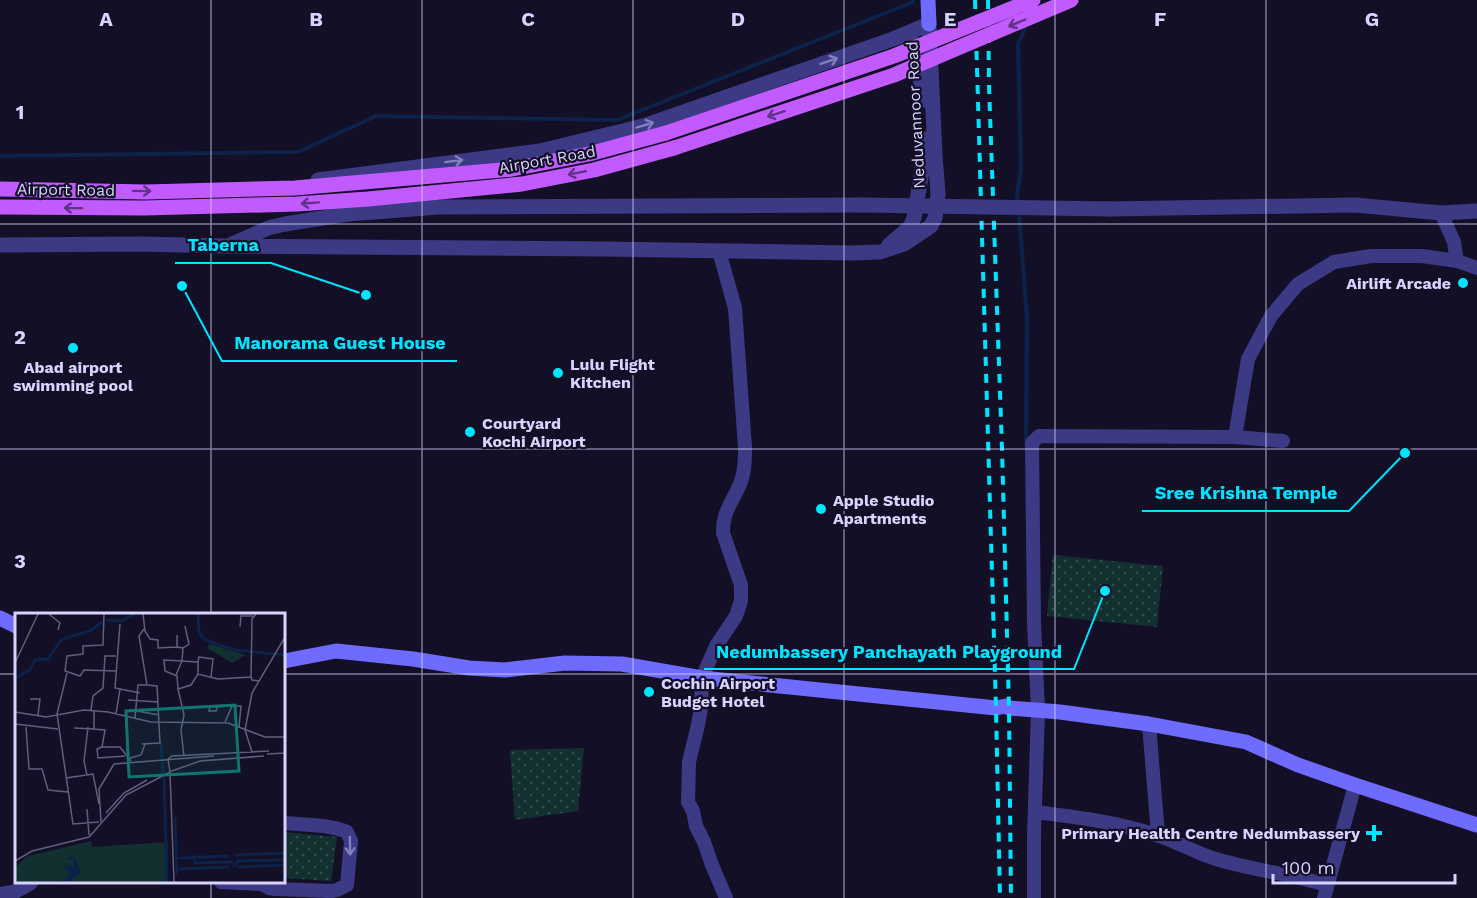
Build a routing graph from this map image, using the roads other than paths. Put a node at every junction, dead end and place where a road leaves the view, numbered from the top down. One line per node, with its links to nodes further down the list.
1 (928, 0): 4 (main road, Neduvannoor Road)
2 (1033, 0): 8 (main road, Airport Road, bridge)
3 (1071, 0): 9 (main road, Airport Road, one-way to 9, bridge)
4 (929, 24): 5 (street); 6 (street, Neduvannoor Road)
5 (909, 32): 6 (street); 8 (street, one-way to 5)
6 (930, 154): 15 (street); 15 (street, Neduvannoor Road)
7 (0, 189): 8 (main road, Airport Road, one-way to 8)
8 (250, 190)
9 (0, 207)
10 (1477, 211): 11 (street)
11 (1441, 213): 13 (street, bridge); 16 (street)
12 (0, 245): 13 (street)
13 (226, 246): 14 (street)
14 (719, 251): 15 (street); 23 (street)
15 (880, 252)
16 (1457, 261): 17 (street); 18 (street)
17 (1477, 268)
18 (1235, 437): 19 (street); 24 (street)
19 (1283, 441)
20 (0, 618): 21 (main road)
21 (15, 626)
22 (285, 661): 23 (main road)
23 (702, 678): 24 (main road); 35 (street)
24 (1038, 711): 25 (main road); 27 (street)
25 (1149, 724): 26 (main road); 30 (street)
26 (1355, 786): 29 (main road); 33 (street)
27 (1035, 812): 30 (street); 36 (street)
28 (285, 823): 32 (street, one-way to 32)
29 (1477, 825)
30 (1158, 835): 33 (street)
31 (31, 883): 34 (street)
32 (256, 883)
33 (1326, 892)
34 (0, 894)
35 (726, 898)
36 (1035, 898)

